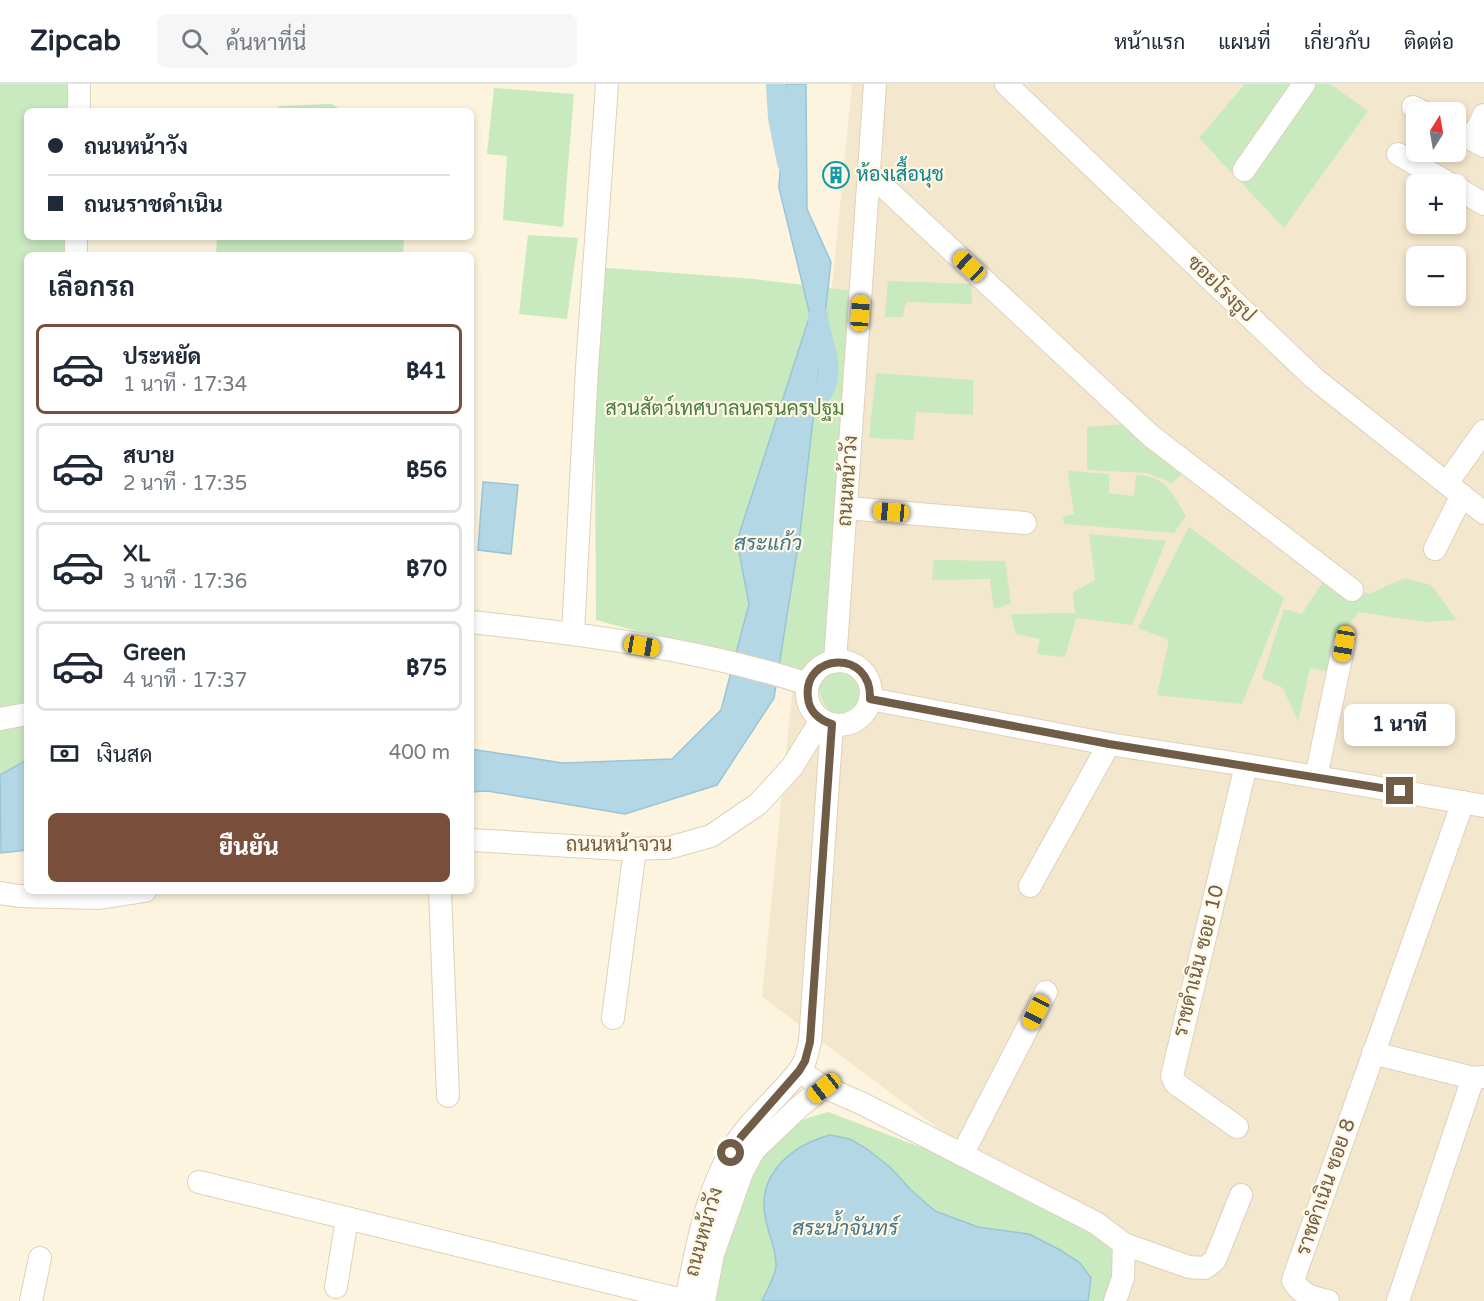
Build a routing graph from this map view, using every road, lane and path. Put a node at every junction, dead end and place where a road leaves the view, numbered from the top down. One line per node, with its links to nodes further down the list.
1 (79, 84): 6 (street)
2 (607, 84): 23 (street)
3 (875, 84): 11 (street, ถนนหน้าวัง)
4 (1006, 84): 16 (street, ซอยโรงธูป)
5 (1304, 84): 10 (street)
6 (79, 108)
7 (1484, 115): 8 (street)
8 (1470, 138)
9 (1398, 154): 12 (street)
10 (1244, 170)
11 (870, 173): 17 (street, ถนนหน้าวัง); 21 (street)
12 (1433, 174)
13 (1466, 193): 14 (street)
14 (1484, 204)
15 (1484, 431): 16 (street)
16 (1454, 489): 18 (street, ซอยโรงธูป); 20 (street)
17 (847, 508): 19 (street); 25 (street, ถนนหน้าวัง)
18 (1484, 513)
19 (1025, 523)
20 (1435, 549)
21 (1353, 590)
22 (474, 622): 23 (street)
23 (573, 633): 26 (street)
24 (1344, 644): 33 (street)
25 (835, 662): 26 (street); 27 (street)
26 (808, 684): 30 (street)
27 (870, 699): 30 (street); 31 (street)
28 (24, 714): 29 (street)
29 (0, 718)
30 (826, 722): 36 (street, ถนนหน้าจวน); 44 (street, ถนนหน้าวัง)
31 (1109, 744): 32 (street); 37 (street)
32 (1246, 765): 33 (street); 48 (street, ราชดำเนิน ซอย 10)
33 (1316, 777): 34 (street)
34 (1474, 804): 43 (street, ราชดำเนิน ซอย 8)
35 (474, 840): 36 (street, ถนนหน้าจวน)
36 (635, 849): 42 (street)
37 (1030, 886)
38 (0, 893): 39 (street)
39 (126, 894)
40 (440, 894): 47 (street)
41 (1046, 992): 49 (street)
42 (613, 1018)
43 (1373, 1053): 45 (street); 56 (street, ราชดำเนิน ซอย 8)
44 (799, 1071): 46 (street); 58 (street, ถนนหน้าวัง)
45 (1479, 1078): 61 (street)
46 (824, 1088): 49 (street); 59 (street)
47 (448, 1096)
48 (1237, 1127)
49 (962, 1155): 53 (street)
50 (199, 1182): 52 (street)
51 (1241, 1195): 53 (street)
52 (347, 1218): 55 (street); 58 (street)
53 (1124, 1245): 60 (street)
54 (40, 1258): 57 (street)
55 (336, 1287)
56 (1315, 1300)
57 (31, 1301)
58 (686, 1301)
59 (704, 1301)
60 (1115, 1301)
61 (1398, 1301)

